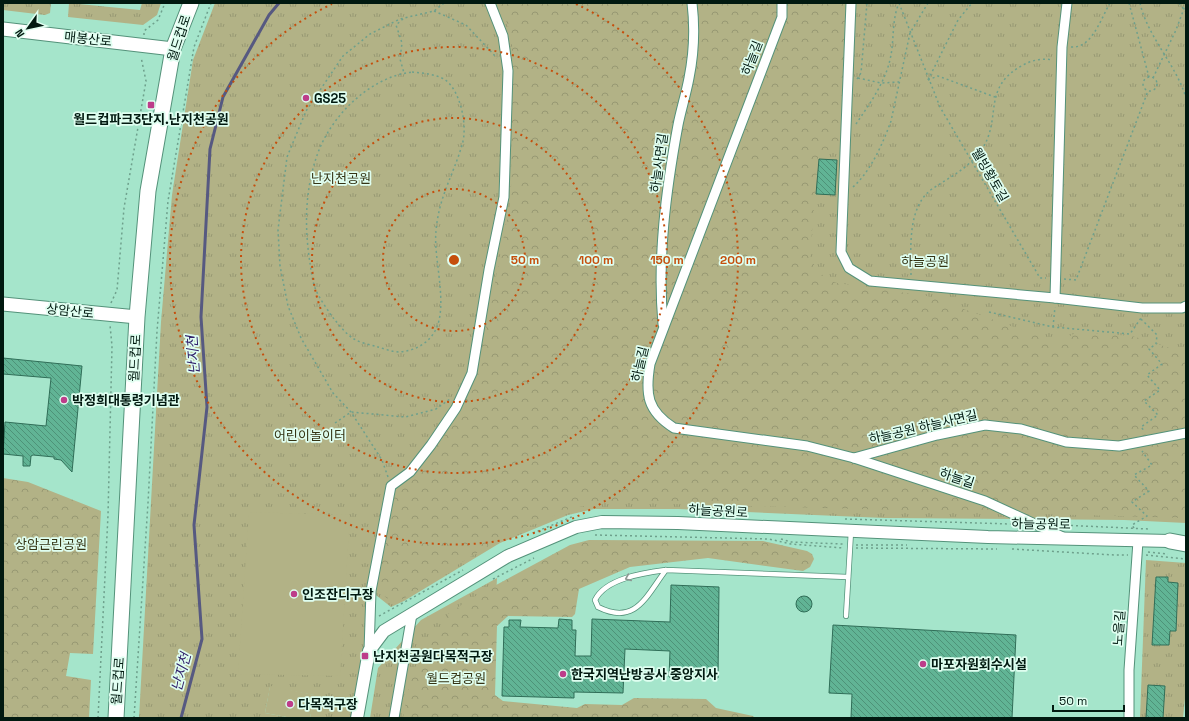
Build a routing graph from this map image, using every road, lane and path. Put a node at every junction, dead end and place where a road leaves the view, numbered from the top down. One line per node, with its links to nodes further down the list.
1 (165, 3): 25 (path)
2 (191, 3): 27 (main road, 월드컵로)
3 (211, 3): 95 (path)
4 (444, 3): 20 (path)
5 (490, 3): 30 (street)
6 (692, 3): 57 (street, 하늘사면길)
7 (782, 3): 57 (street, 하늘길)
8 (851, 3): 35 (street)
9 (867, 3): 32 (path)
10 (899, 3): 24 (path, 웰빙황토길); 38 (path)
11 (928, 3): 24 (path)
12 (972, 3): 36 (path)
13 (1068, 3): 26 (street)
14 (1110, 3): 26 (path)
15 (1128, 3): 33 (path)
16 (1140, 3): 28 (path)
17 (1179, 3): 19 (path)
18 (1186, 3): 19 (path)
19 (1183, 9): 21 (path); 28 (path)
20 (434, 11): 22 (path); 30 (path)
21 (1186, 12)
22 (405, 18): 31 (path); 59 (path)
23 (3, 29): 25 (main road, 매봉산로)
24 (910, 33): 36 (path, 웰빙황토길); 37 (path)
25 (142, 45): 27 (main road, 매봉산로); 53 (path)
26 (1062, 47): 29 (street)
27 (173, 49): 54 (main road, 월드컵로)
28 (1164, 54): 34 (path); 41 (path)
29 (1061, 63): 40 (path); 46 (street)
30 (508, 71): 58 (street)
31 (404, 73): 31 (path)
32 (858, 78): 35 (path); 38 (path)
33 (1149, 78): 34 (path); 39 (path)
34 (1153, 78): 39 (path)
35 (848, 80): 42 (street)
36 (928, 80): 40 (path); 43 (path, 웰빙황토길)
37 (899, 82): 38 (path); 44 (path)
38 (881, 83): 42 (path)
39 (1148, 91): 46 (path)
40 (995, 97): 43 (path)
41 (1186, 98)
42 (846, 130): 44 (street)
43 (972, 162): 45 (path, 웰빙황토길); 47 (path)
44 (844, 188): 47 (street)
45 (1040, 278)
46 (1057, 279): 48 (street)
47 (911, 285): 48 (street)
48 (1055, 298): 51 (street); 56 (path)
49 (3, 304): 53 (main road, 상암산로)
50 (1186, 306): 51 (street)
51 (1142, 308): 55 (path)
52 (989, 312): 56 (path)
53 (110, 315): 54 (main road, 상암산로); 93 (path)
54 (137, 317): 94 (main road, 월드컵로)
55 (1141, 319): 56 (path); 62 (path)
56 (1054, 327)
57 (664, 328): 63 (street, 하늘길)
58 (465, 388): 59 (path); 64 (street)
59 (351, 412): 60 (path); 64 (path)
60 (335, 423)
61 (1186, 433): 62 (street, 하늘공원 하늘사면길)
62 (1153, 440): 63 (street, 하늘공원 하늘사면길); 68 (path)
63 (854, 458): 74 (street, 하늘길)
64 (391, 486): 91 (street)
65 (578, 515): 72 (path)
66 (842, 519): 67 (path)
67 (1013, 524)
68 (1059, 525)
69 (851, 531): 74 (street, 하늘공원로); 77 (lane); 89 (street, 하늘공원로)
70 (593, 532): 71 (path)
71 (609, 532)
72 (531, 534)
73 (710, 534): 77 (path)
74 (1066, 539): 81 (street, 하늘공원로)
75 (1186, 540): 76 (main road)
76 (1170, 541): 78 (main road); 81 (street, 하늘공원로)
77 (850, 544): 79 (path); 87 (lane)
78 (1186, 544)
79 (996, 546)
80 (1010, 546): 82 (path)
81 (1138, 546): 84 (path); 98 (street, 노을길)
82 (1097, 550)
83 (535, 554): 88 (path)
84 (1186, 555)
85 (463, 569): 91 (path)
86 (666, 570): 86 (lane, one-way to 86); 87 (lane)
87 (848, 577): 90 (lane)
88 (489, 578)
89 (412, 614): 92 (street, 하늘공원로); 97 (street)
90 (846, 616)
91 (370, 629): 92 (street)
92 (369, 651): 96 (street, 하늘공원로)
93 (98, 718)
94 (116, 718)
95 (134, 718)
96 (357, 718)
97 (394, 718)
98 (1129, 718)

